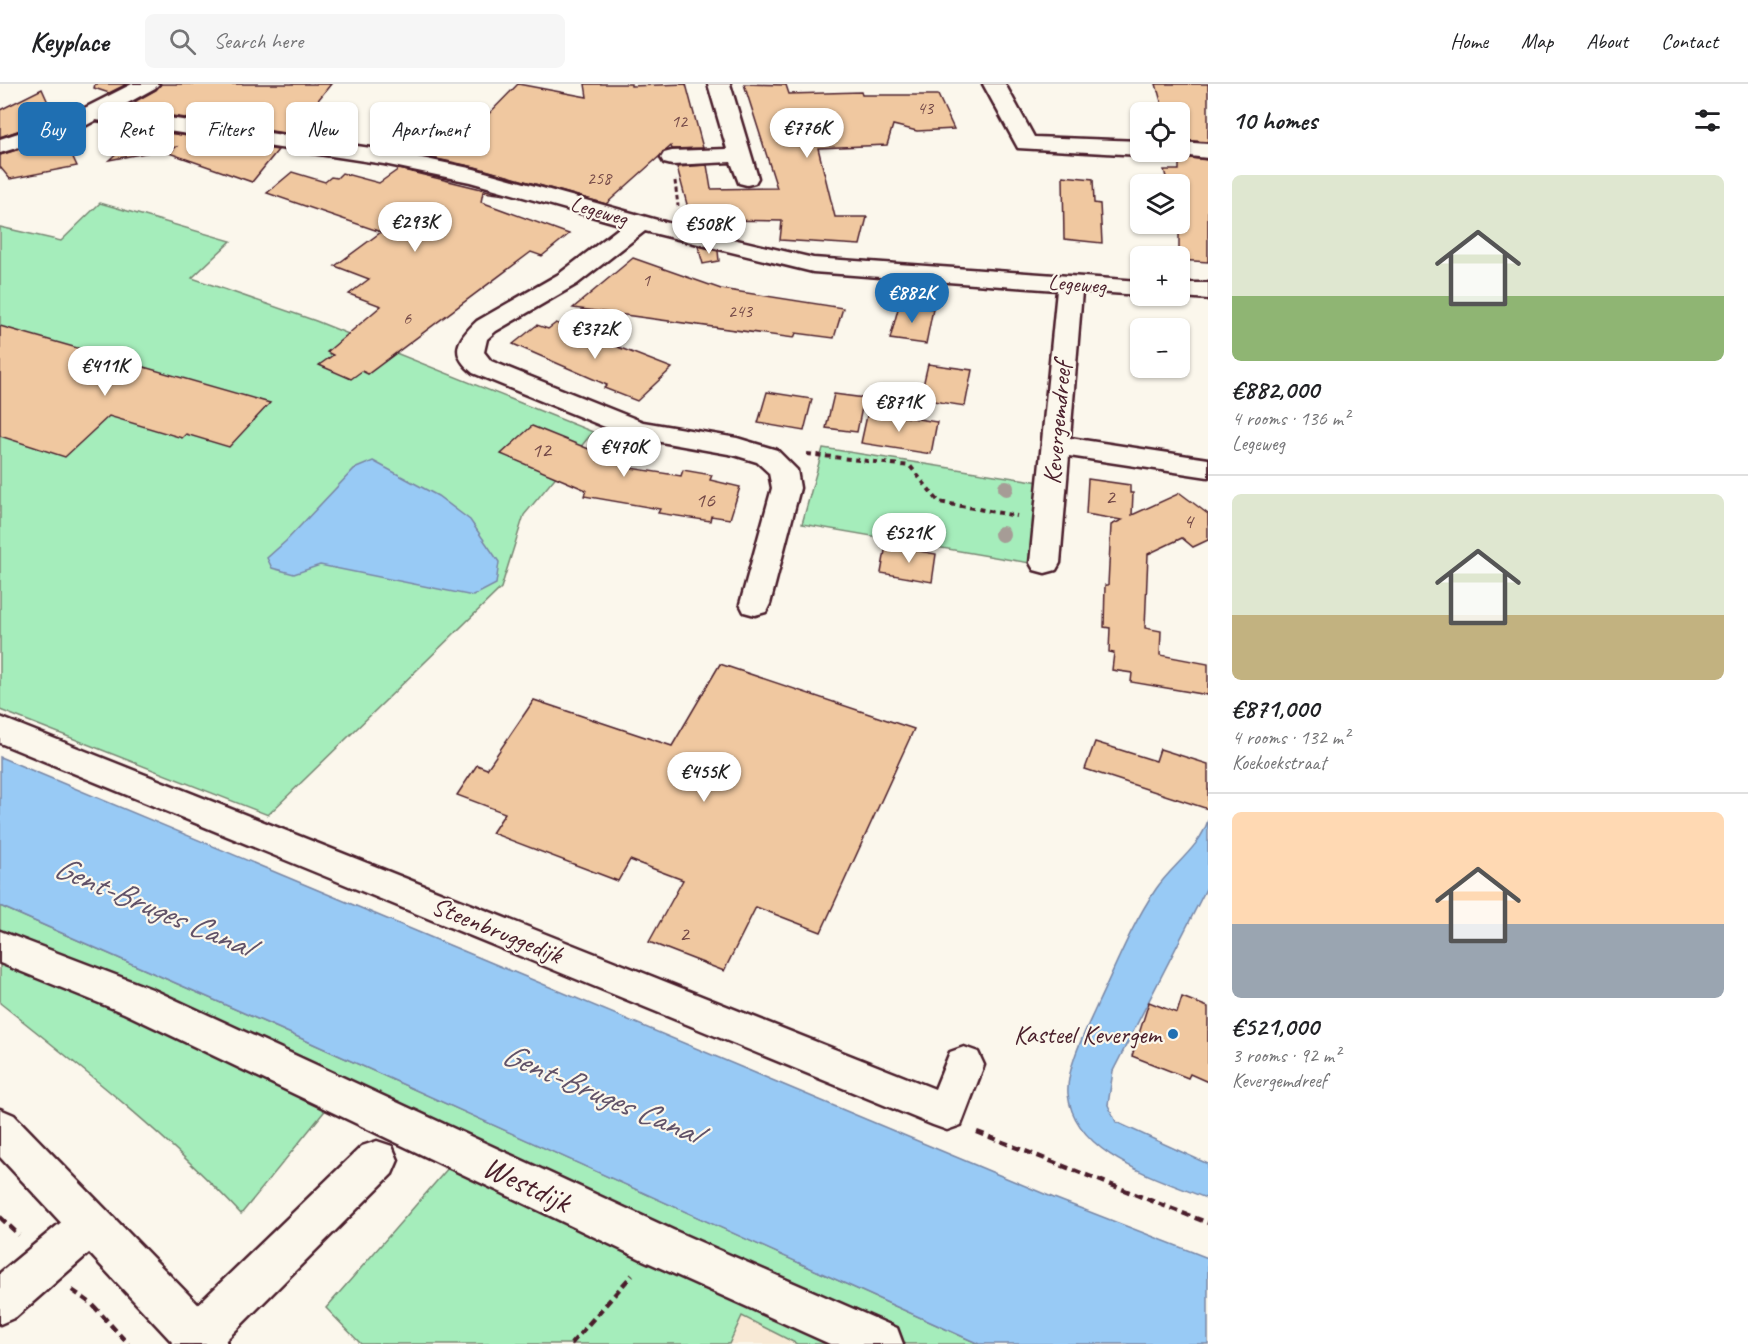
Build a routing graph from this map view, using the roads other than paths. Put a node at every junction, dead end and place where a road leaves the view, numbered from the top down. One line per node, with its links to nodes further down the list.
1 (148, 84): 4 (street)
2 (719, 84): 9 (street)
3 (994, 84): 6 (street)
4 (94, 113): 5 (street); 12 (street, Legeweg)
5 (0, 146)
6 (1130, 148)
7 (1190, 150): 8 (street)
8 (1208, 151)
9 (740, 155): 10 (street); 11 (street)
10 (672, 159)
11 (747, 178)
12 (641, 223): 13 (street, Legeweg); 20 (street)
13 (1070, 284): 14 (street, Legeweg); 17 (street, Kevergemdreef)
14 (1130, 287)
15 (1190, 290): 16 (street)
16 (1208, 291)
17 (1055, 446): 18 (street); 19 (street, Kevergemdreef)
18 (1208, 468)
19 (1045, 562)
20 (755, 604)
21 (0, 729): 23 (street, Steenbruggedijk)
22 (0, 947): 29 (street, Westdijk)
23 (964, 1065)
24 (0, 1128): 26 (street)
25 (376, 1160): 28 (street)
26 (91, 1224): 27 (street); 28 (street)
27 (0, 1302)
28 (202, 1340)
29 (881, 1344)

